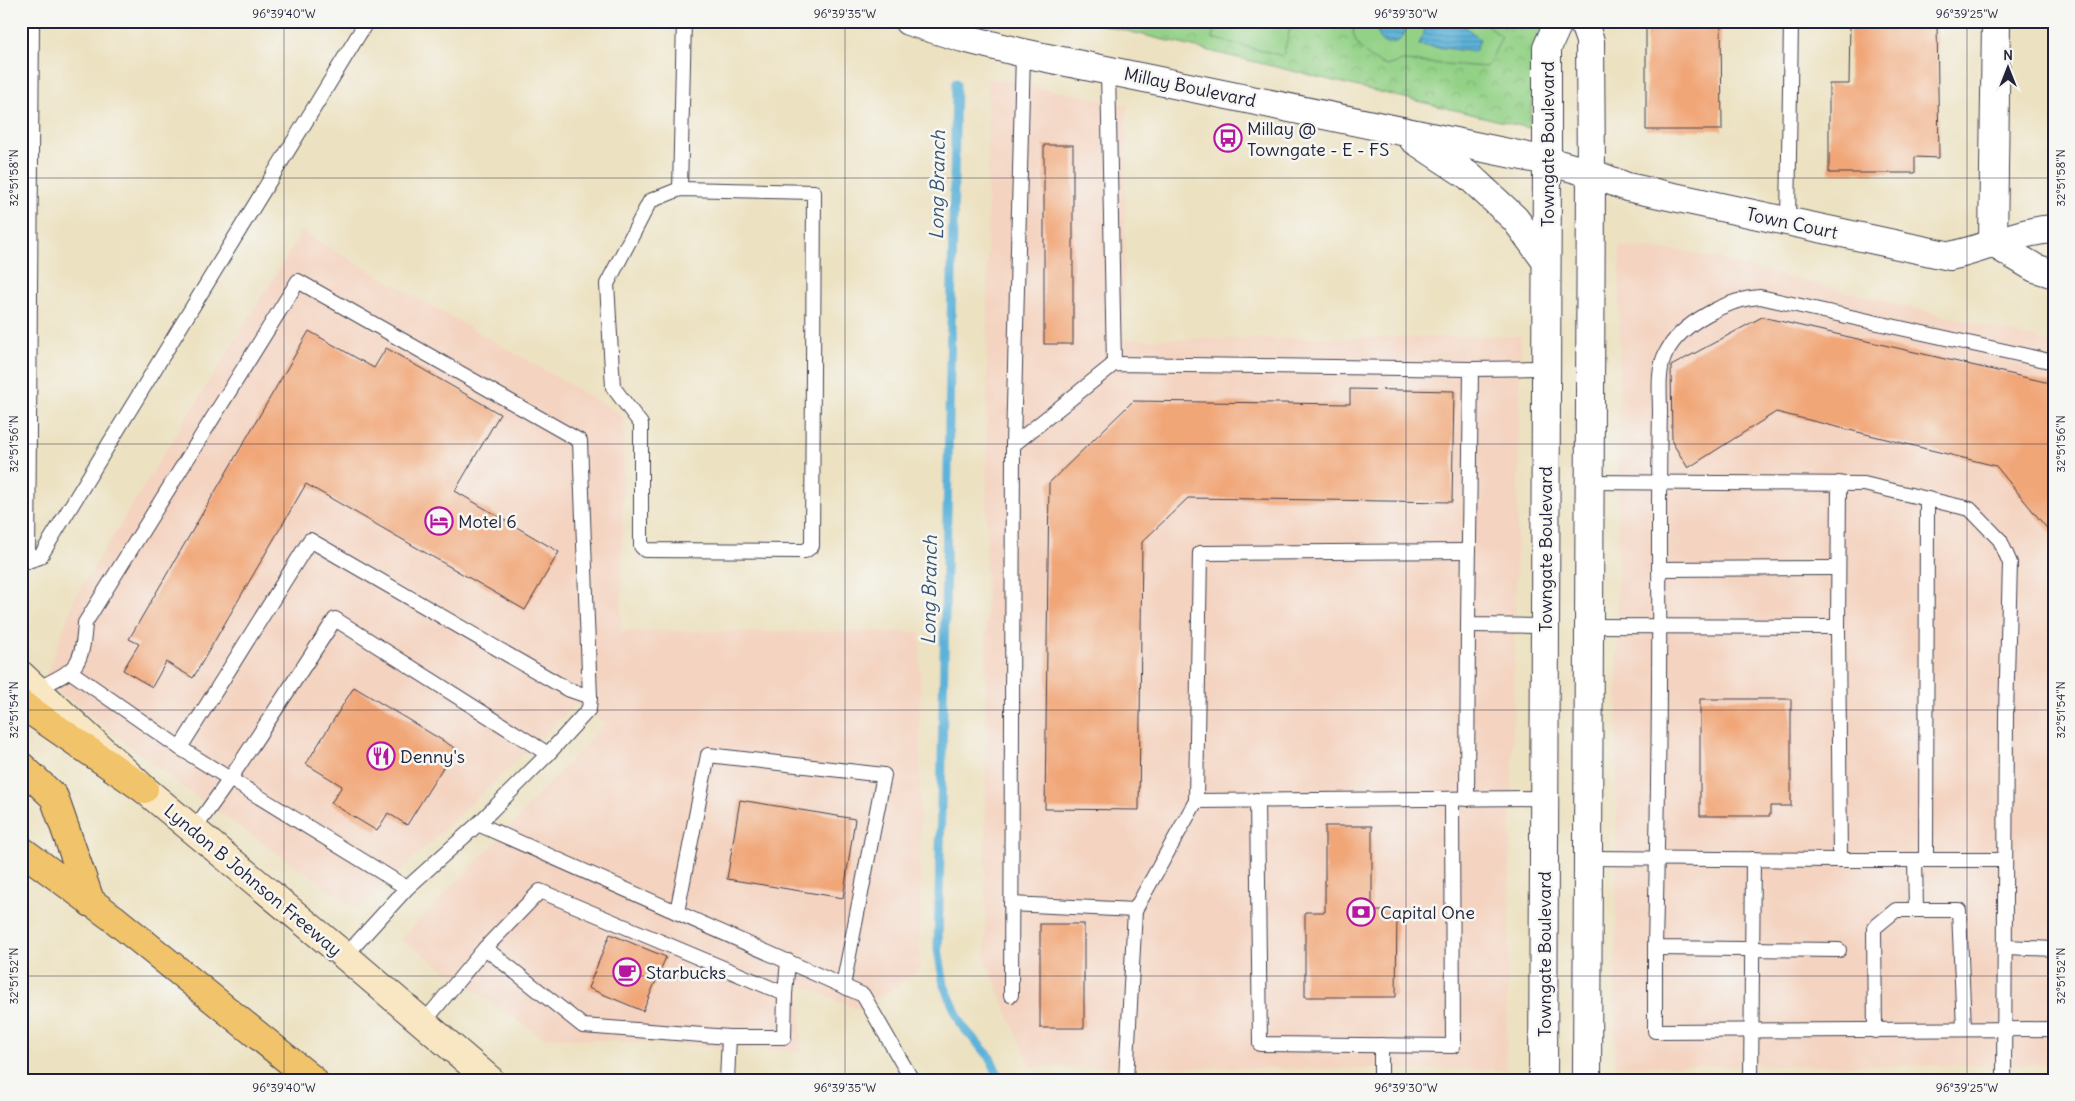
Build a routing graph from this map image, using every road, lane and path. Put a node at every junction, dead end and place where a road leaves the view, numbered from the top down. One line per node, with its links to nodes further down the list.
1 (32, 21): 30 (lane)
2 (367, 21): 30 (lane)
3 (684, 21): 14 (lane)
4 (908, 21): 9 (street, Millay Boulevard)
5 (1559, 21): 12 (street, Towngate Boulevard)
6 (1583, 21): 13 (street)
7 (1791, 21): 15 (lane)
8 (1996, 21): 17 (street)
9 (1023, 53): 10 (street, Millay Boulevard); 24 (lane)
10 (1108, 70): 11 (street, Millay Boulevard); 21 (lane)
11 (1401, 131): 12 (street, Millay Boulevard); 18 (street)
12 (1547, 162): 13 (street, Millay Boulevard); 18 (street, Towngate Boulevard)
13 (1591, 173): 15 (street, Town Court); 25 (street)
14 (680, 189): 14 (lane)
15 (1788, 222): 17 (street, Town Court)
16 (2054, 229): 17 (street, Town Court)
17 (1993, 243): 19 (street)
18 (1546, 260): 22 (street, Towngate Boulevard)
19 (2054, 274)
20 (2054, 362): 26 (lane)
21 (1114, 364): 23 (lane); 24 (lane)
22 (1546, 368): 23 (lane); 34 (street, Towngate Boulevard)
23 (1471, 369): 29 (lane)
24 (1013, 445): 61 (lane)
25 (1589, 482): 26 (lane); 35 (street)
26 (1659, 482): 27 (lane); 32 (lane)
27 (1839, 483): 28 (lane); 31 (lane)
28 (1927, 499): 58 (lane); 59 (lane)
29 (1469, 551): 33 (lane); 49 (lane)
30 (25, 562)
31 (1838, 568): 32 (lane); 37 (lane)
32 (1659, 569): 36 (lane)
33 (1468, 625): 34 (lane); 48 (lane)
34 (1545, 626): 35 (street); 46 (street, Towngate Boulevard)
35 (1589, 626): 36 (lane); 54 (street)
36 (1660, 626): 37 (lane); 55 (lane)
37 (1838, 627): 57 (lane)
38 (71, 672): 39 (lane); 40 (lane); 41 (lane)
39 (26, 689): 45 (highway)
40 (590, 697): 41 (lane); 42 (lane)
41 (180, 748): 44 (lane)
42 (548, 754): 44 (lane); 51 (lane)
43 (21, 766): 64 (highway)
44 (230, 779): 52 (lane); 60 (lane)
45 (144, 789): 52 (main road, Lyndon B Johnson Freeway)
46 (1544, 798): 48 (lane); 91 (street, Towngate Boulevard)
47 (1452, 799): 48 (lane); 50 (lane); 84 (lane)
48 (1468, 799)
49 (1196, 800): 50 (lane); 63 (lane)
50 (1257, 800): 84 (lane)
51 (478, 824): 60 (lane); 65 (lane)
52 (193, 831): 72 (main road, Lyndon B Johnson Freeway)
53 (21, 850): 64 (highway)
54 (1588, 858): 55 (lane); 92 (street)
55 (1657, 859): 56 (lane); 68 (lane)
56 (1753, 859): 57 (lane); 70 (lane)
57 (1840, 860): 58 (lane)
58 (1920, 860): 59 (lane); 62 (lane)
59 (2005, 860): 66 (lane)
60 (407, 888): 72 (lane)
61 (1011, 904): 63 (lane); 76 (lane)
62 (1916, 909): 79 (lane); 82 (lane)
63 (1135, 910): 89 (lane)
64 (102, 911): 85 (highway)
65 (677, 912): 73 (lane); 74 (lane)
66 (2006, 947): 69 (lane); 78 (lane)
67 (485, 948): 75 (lane); 77 (lane); 83 (lane)
68 (1655, 948): 70 (lane); 81 (lane)
69 (2054, 948)
70 (1752, 949): 71 (lane); 81 (lane)
71 (1839, 950)
72 (345, 956): 77 (main road, Lyndon B Johnson Freeway)
73 (788, 961): 74 (lane); 75 (lane)
74 (842, 986): 88 (lane)
75 (785, 994): 83 (lane)
76 (1011, 995)
77 (424, 1022): 86 (main road, Lyndon B Johnson Freeway)
78 (2005, 1028): 79 (lane); 80 (lane); 94 (lane)
79 (1964, 1029): 82 (lane)
80 (2054, 1029)
81 (1752, 1031): 82 (lane); 93 (lane)
82 (1875, 1031)
83 (729, 1037): 87 (lane)
84 (1381, 1045): 90 (lane)
85 (313, 1080)
86 (490, 1080)
87 (727, 1080)
88 (912, 1080)
89 (1126, 1080)
90 (1381, 1080)
91 (1543, 1080)
92 (1587, 1080)
93 (1751, 1080)
94 (2004, 1080)

